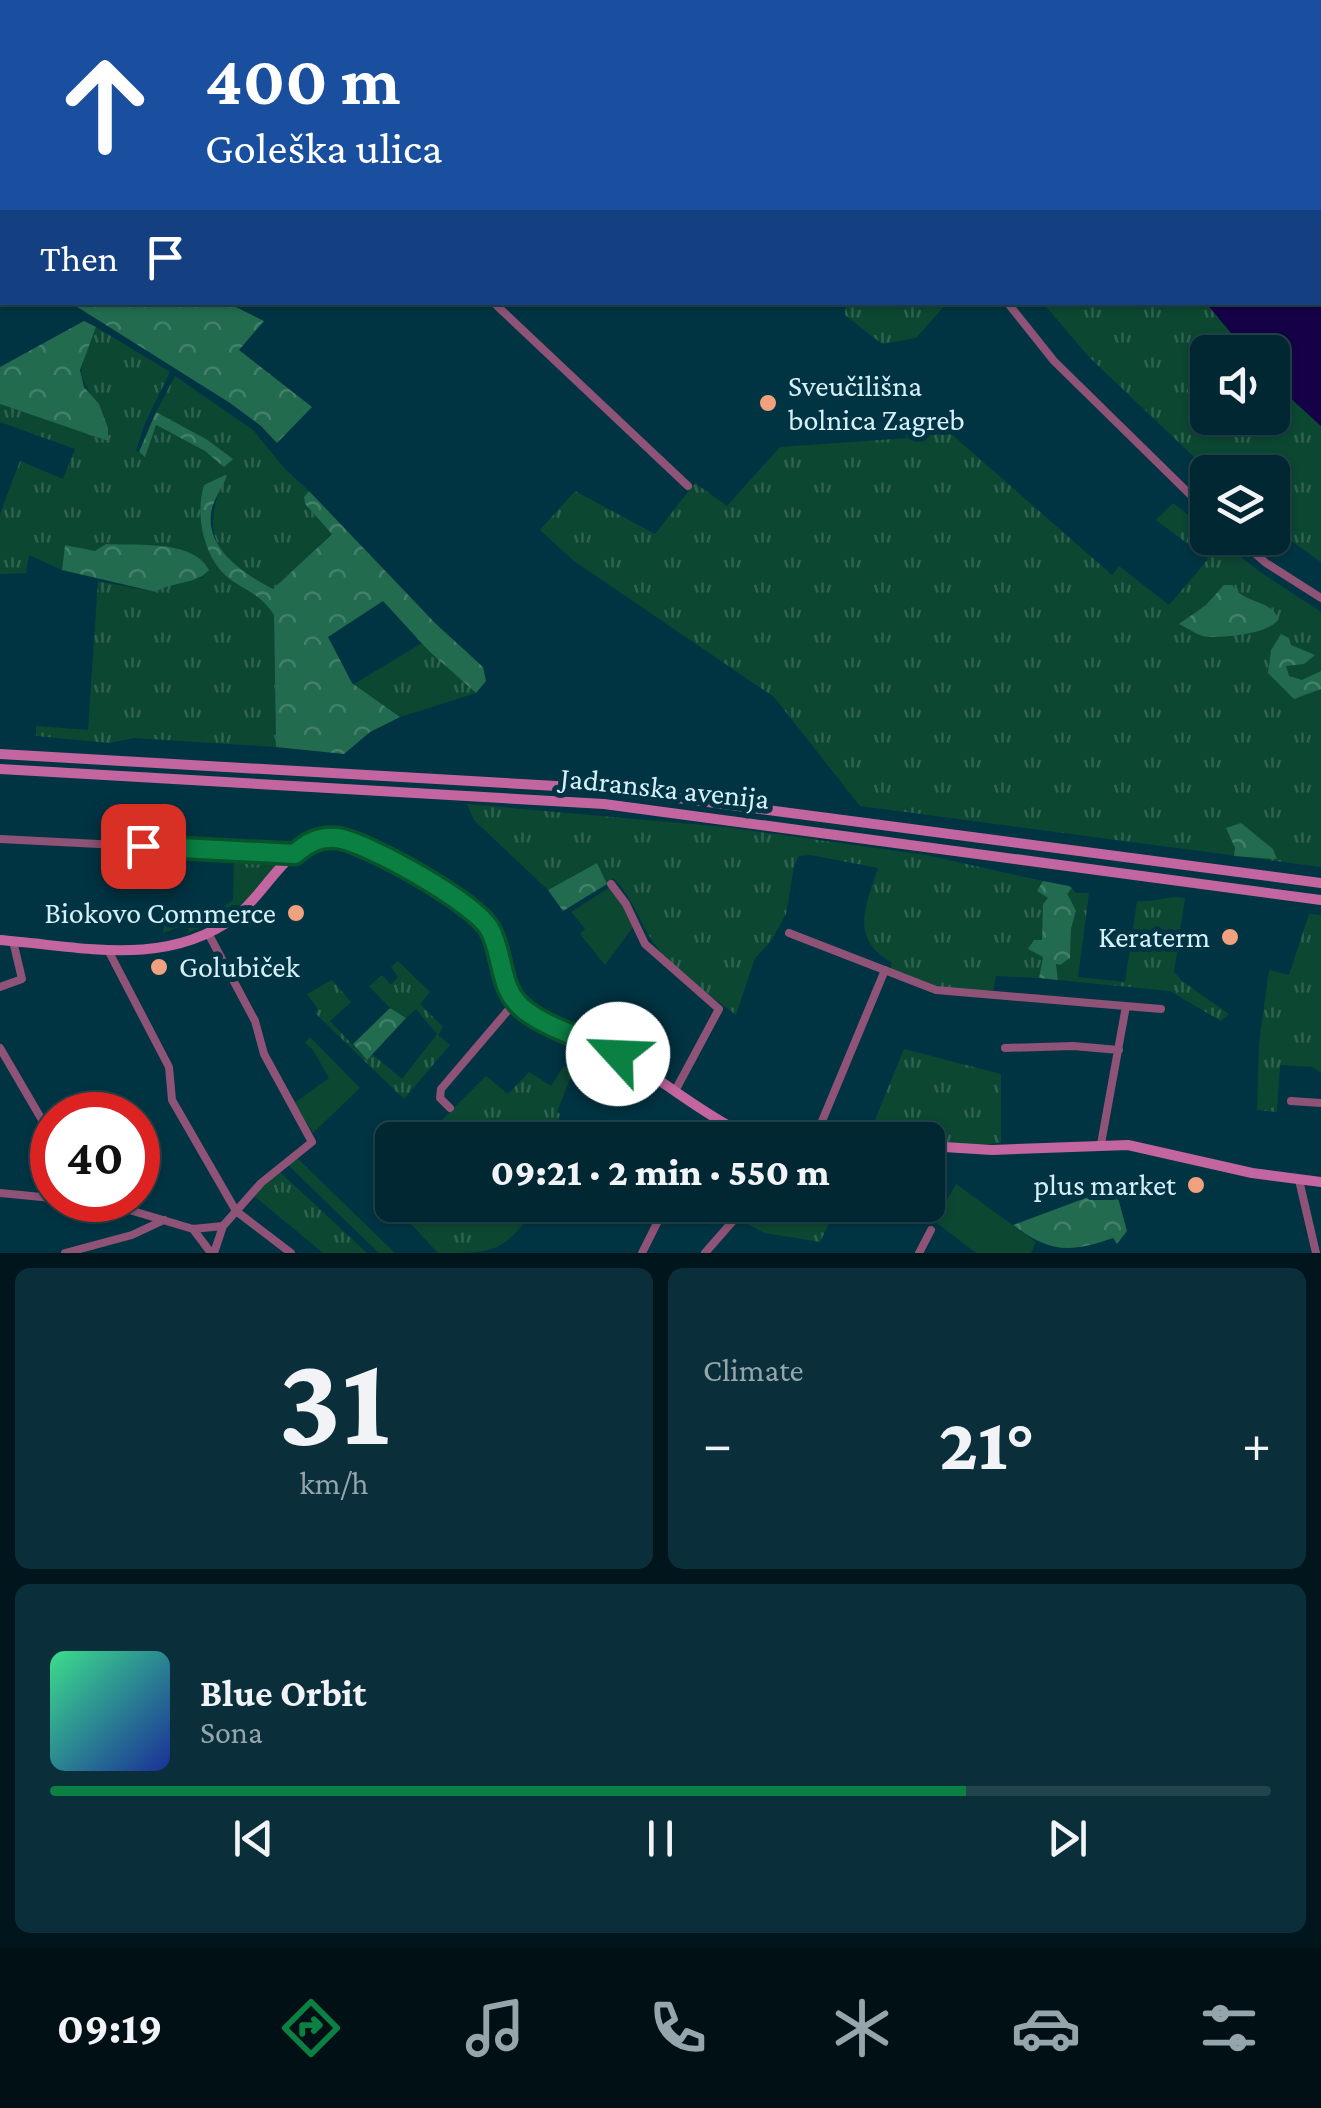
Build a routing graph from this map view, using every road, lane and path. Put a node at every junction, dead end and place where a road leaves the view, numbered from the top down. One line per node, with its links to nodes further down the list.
1 (495, 305): 3 (street)
2 (1009, 305): 4 (street)
3 (688, 486)
4 (1190, 494)
5 (1258, 555): 6 (street)
6 (1321, 598)
7 (0, 754): 11 (main road, Jadranska avenija)
8 (0, 769): 13 (main road, Jadranska avenija)
9 (0, 839): 10 (street)
10 (295, 854): 14 (main road); 21 (main road)
11 (1321, 883)
12 (611, 884): 27 (street)
13 (1321, 900)
14 (208, 933): 18 (main road); 40 (street)
15 (788, 933): 19 (street)
16 (0, 940): 17 (main road)
17 (13, 941): 18 (main road); 20 (street)
18 (109, 952): 40 (street)
19 (885, 970): 22 (street); 33 (street)
20 (0, 987)
21 (516, 1001): 27 (main road); 31 (street)
22 (1126, 1006): 23 (street); 26 (street)
23 (1162, 1009)
24 (0, 1048): 28 (street)
25 (1005, 1048): 26 (street)
26 (1119, 1050): 34 (street)
27 (675, 1091): 32 (main road)
28 (30, 1099)
29 (1291, 1101): 30 (street)
30 (1321, 1103)
31 (450, 1108)
32 (724, 1122)
33 (822, 1122)
34 (1101, 1144): 35 (main road); 36 (main road)
35 (945, 1147)
36 (1299, 1180): 37 (main road); 54 (street)
37 (1321, 1182)
38 (0, 1193): 39 (street)
39 (30, 1196)
40 (236, 1211): 45 (street); 51 (street)
41 (160, 1219): 42 (street)
42 (164, 1220): 46 (street); 49 (street)
43 (658, 1222): 52 (street)
44 (734, 1222): 48 (street)
45 (223, 1226): 46 (street); 50 (street)
46 (193, 1229): 50 (street)
47 (931, 1230): 53 (street)
48 (712, 1251)
49 (65, 1253)
50 (213, 1253)
51 (291, 1253)
52 (642, 1253)
53 (919, 1253)
54 (1316, 1253)

